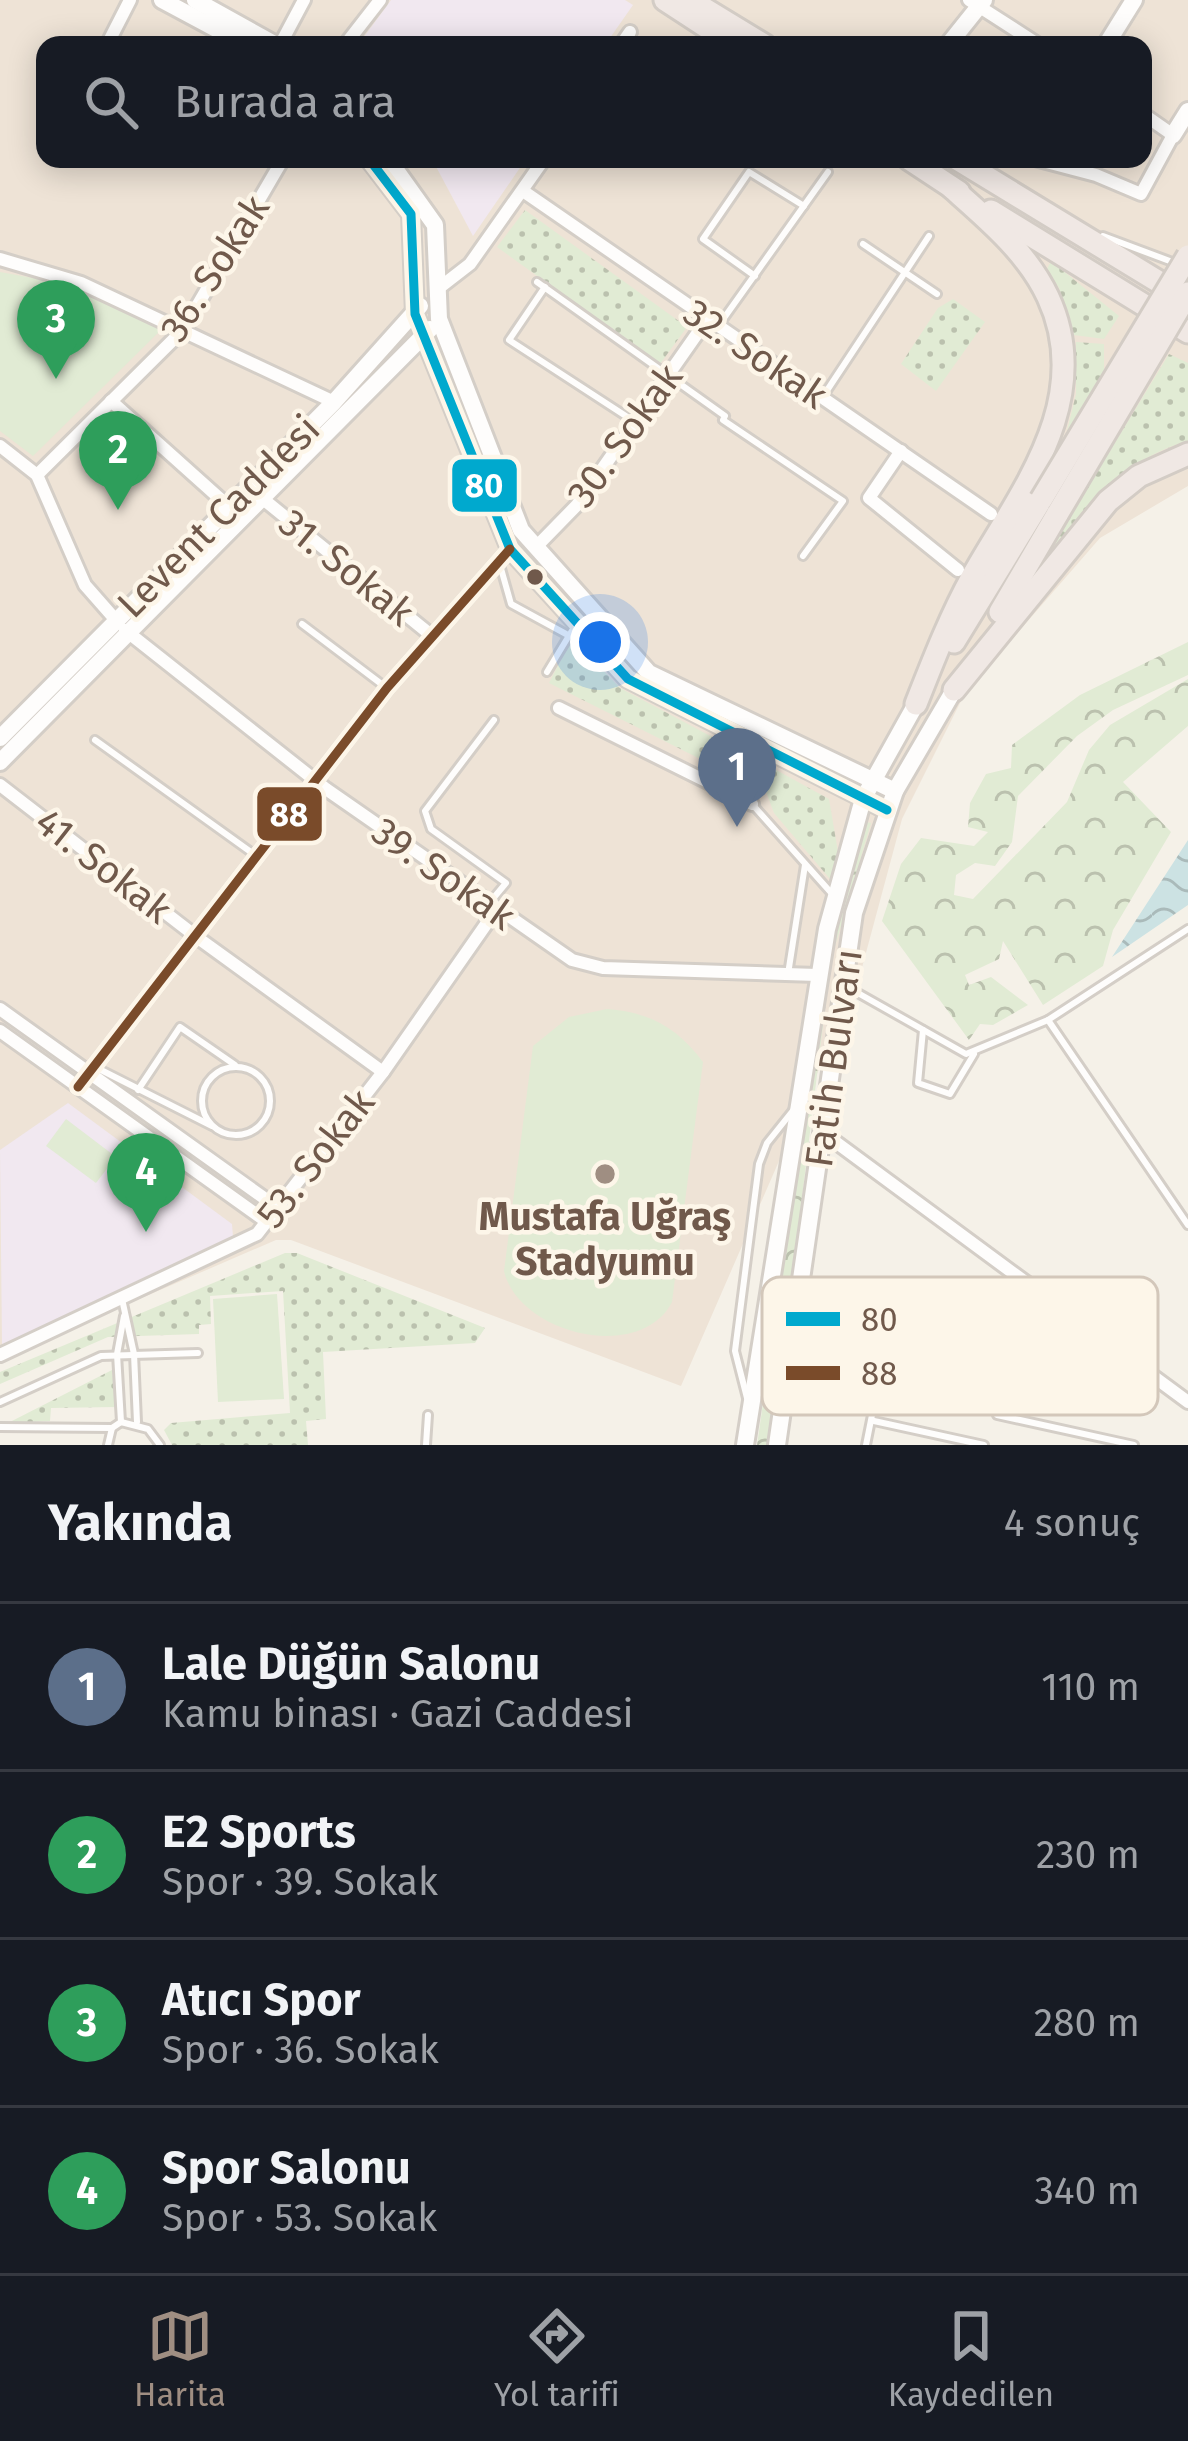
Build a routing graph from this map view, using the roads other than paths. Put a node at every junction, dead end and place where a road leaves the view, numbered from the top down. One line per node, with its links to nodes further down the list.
1 (130, 0): 11 (street)
2 (162, 0): 12 (street)
3 (195, 0): 13 (street)
4 (304, 0): 14 (street)
5 (380, 0): 15 (street)
6 (665, 0): 17 (highway)
7 (1134, 0): 21 (street)
8 (977, 2): 19 (street); 20 (street)
9 (702, 3): 18 (highway)
10 (630, 32): 16 (street)
11 (111, 36)
12 (211, 36)
13 (261, 36)
14 (283, 36)
15 (353, 36)
16 (627, 36)
17 (720, 36)
18 (751, 36)
19 (954, 36)
20 (1026, 36)
21 (1112, 36)
22 (1188, 111): 24 (street)
23 (1152, 119): 24 (street)
24 (1180, 134): 31 (street)
25 (278, 168): 52 (street, 36. Sokak)
26 (376, 168): 49 (street)
27 (395, 168): 46 (street)
28 (538, 168): 34 (street)
29 (922, 168): 33 (highway)
30 (973, 168): 36 (highway)
31 (1069, 168)
32 (828, 172): 35 (lane)
33 (951, 187): 53 (highway); 81 (highway)
34 (523, 191): 46 (street); 51 (street, 32. Sokak)
35 (803, 206): 43 (lane); 43 (lane)
36 (1073, 226): 41 (lane); 48 (highway)
37 (929, 236): 42 (lane)
38 (863, 244): 42 (lane)
39 (1188, 256): 68 (highway, bridge)
40 (0, 259): 52 (street)
41 (1188, 272)
42 (903, 274): 47 (lane); 58 (lane)
43 (754, 276): 51 (lane)
44 (537, 281): 45 (lane)
45 (545, 287): 57 (lane); 61 (lane)
46 (438, 292): 49 (street, Levent Caddesi); 50 (street)
47 (937, 294)
48 (1188, 296): 68 (highway, bridge)
49 (415, 308): 54 (street); 60 (street, Levent Caddesi)
50 (440, 323): 54 (street, Levent Caddesi); 70 (street)
51 (711, 324): 57 (street, 30. Sokak); 58 (street, 32. Sokak)
52 (183, 330): 59 (street, 36. Sokak); 60 (street)
53 (1188, 332)
54 (422, 333): 55 (street, Levent Caddesi); 56 (street)
55 (388, 367): 56 (street); 66 (street, Levent Caddesi)
56 (437, 373): 71 (street)
57 (670, 373): 61 (street, 30. Sokak); 72 (lane)
58 (822, 398): 63 (street, 32. Sokak)
59 (111, 401): 65 (street, 36. Sokak); 67 (street)
60 (334, 402): 67 (street, Levent Caddesi)
61 (635, 422): 70 (street, 30. Sokak)
62 (0, 446): 65 (street, 39. Sokak)
63 (901, 451): 69 (street, 32. Sokak); 73 (street)
64 (1188, 454): 80 (highway)
65 (37, 475): 74 (street, 39. Sokak)
66 (263, 499): 74 (street, Levent Caddesi); 77 (street, 31. Sokak)
67 (227, 505): 74 (street, Levent Caddesi)
68 (1049, 506): 80 (highway); 81 (highway)
69 (991, 514)
70 (537, 546): 91 (street)
71 (504, 556): 76 (street); 76 (lane); 77 (street)
72 (803, 556)
73 (958, 570)
74 (120, 624): 84 (street, Levent Caddesi); 87 (street, Levent Caddesi); 89 (street, 39. Sokak)
75 (302, 624): 79 (lane)
76 (571, 629): 78 (lane); 86 (street)
77 (430, 635): 79 (street)
78 (547, 672)
79 (387, 688): 89 (street)
80 (954, 690): 92 (street, Fatih Bulvarı)
81 (916, 704): 91 (street, Fatih Bulvarı)
82 (559, 708): 93 (street)
83 (494, 720): 99 (lane)
84 (0, 738)
85 (95, 740): 96 (lane)
86 (758, 745): 88 (street); 93 (lane)
87 (0, 762)
88 (812, 771): 91 (street); 95 (street)
89 (315, 781): 96 (street); 99 (street, 39. Sokak)
90 (0, 784): 101 (street, 41. Sokak)
91 (867, 791): 92 (street); 94 (street); 95 (street, Fatih Bulvarı)
92 (895, 791): 94 (street, Fatih Bulvarı)
93 (752, 804): 97 (lane)
94 (887, 810): 104 (street, Fatih Bulvarı)
95 (850, 844): 98 (street, Fatih Bulvarı)
96 (258, 857): 101 (street)
97 (806, 865): 98 (lane); 102 (lane)
98 (836, 898): 103 (street, Fatih Bulvarı)
99 (492, 907): 102 (street, 39. Sokak); 112 (street, 53. Sokak)
100 (1188, 929): 106 (lane)
101 (197, 938): 111 (street); 112 (street, 41. Sokak)
102 (788, 974): 103 (street, 39. Sokak)
103 (817, 974): 115 (street, Fatih Bulvarı)
104 (840, 983): 107 (lane); 117 (street, Fatih Bulvarı)
105 (0, 1009): 111 (street)
106 (1048, 1020): 109 (lane); 120 (lane)
107 (923, 1030): 109 (lane); 109 (lane)
108 (0, 1031): 113 (street)
109 (975, 1052)
110 (238, 1067): 114 (lane); 116 (lane); 116 (lane)
111 (94, 1071): 113 (street); 114 (lane); 118 (street)
112 (383, 1072): 118 (street, 53. Sokak)
113 (78, 1087): 119 (street)
114 (138, 1090): 116 (lane)
115 (797, 1105): 121 (street, Fatih Bulvarı); 134 (lane)
116 (213, 1126)
117 (822, 1132): 122 (street, Fatih Bulvarı); 123 (street)
118 (278, 1208): 119 (street, 53. Sokak)
119 (267, 1222): 124 (street, 53. Sokak)
120 (1188, 1225)
121 (770, 1277)
122 (801, 1277)
123 (1019, 1277)
124 (122, 1299): 125 (lane); 130 (street, 53. Sokak)
125 (124, 1316): 128 (lane); 129 (lane)
126 (762, 1331): 134 (street, Fatih Bulvarı)
127 (198, 1353): 129 (lane)
128 (117, 1354): 129 (lane); 132 (lane); 140 (lane)
129 (134, 1354): 141 (lane)
130 (0, 1355)
131 (1158, 1380): 133 (street)
132 (0, 1402)
133 (1188, 1402)
134 (750, 1409): 147 (street, Fatih Bulvarı)
135 (428, 1415): 146 (lane)
136 (781, 1415): 148 (street, Fatih Bulvarı)
137 (875, 1415): 139 (lane)
138 (997, 1415): 151 (lane)
139 (874, 1420): 149 (lane); 150 (lane)
140 (121, 1422): 141 (lane); 143 (lane)
141 (137, 1422): 145 (lane)
142 (0, 1427): 143 (lane)
143 (112, 1428): 144 (lane)
144 (108, 1445)
145 (160, 1445)
146 (426, 1445)
147 (745, 1445)
148 (777, 1445)
149 (866, 1445)
150 (984, 1445)
151 (1134, 1445)

